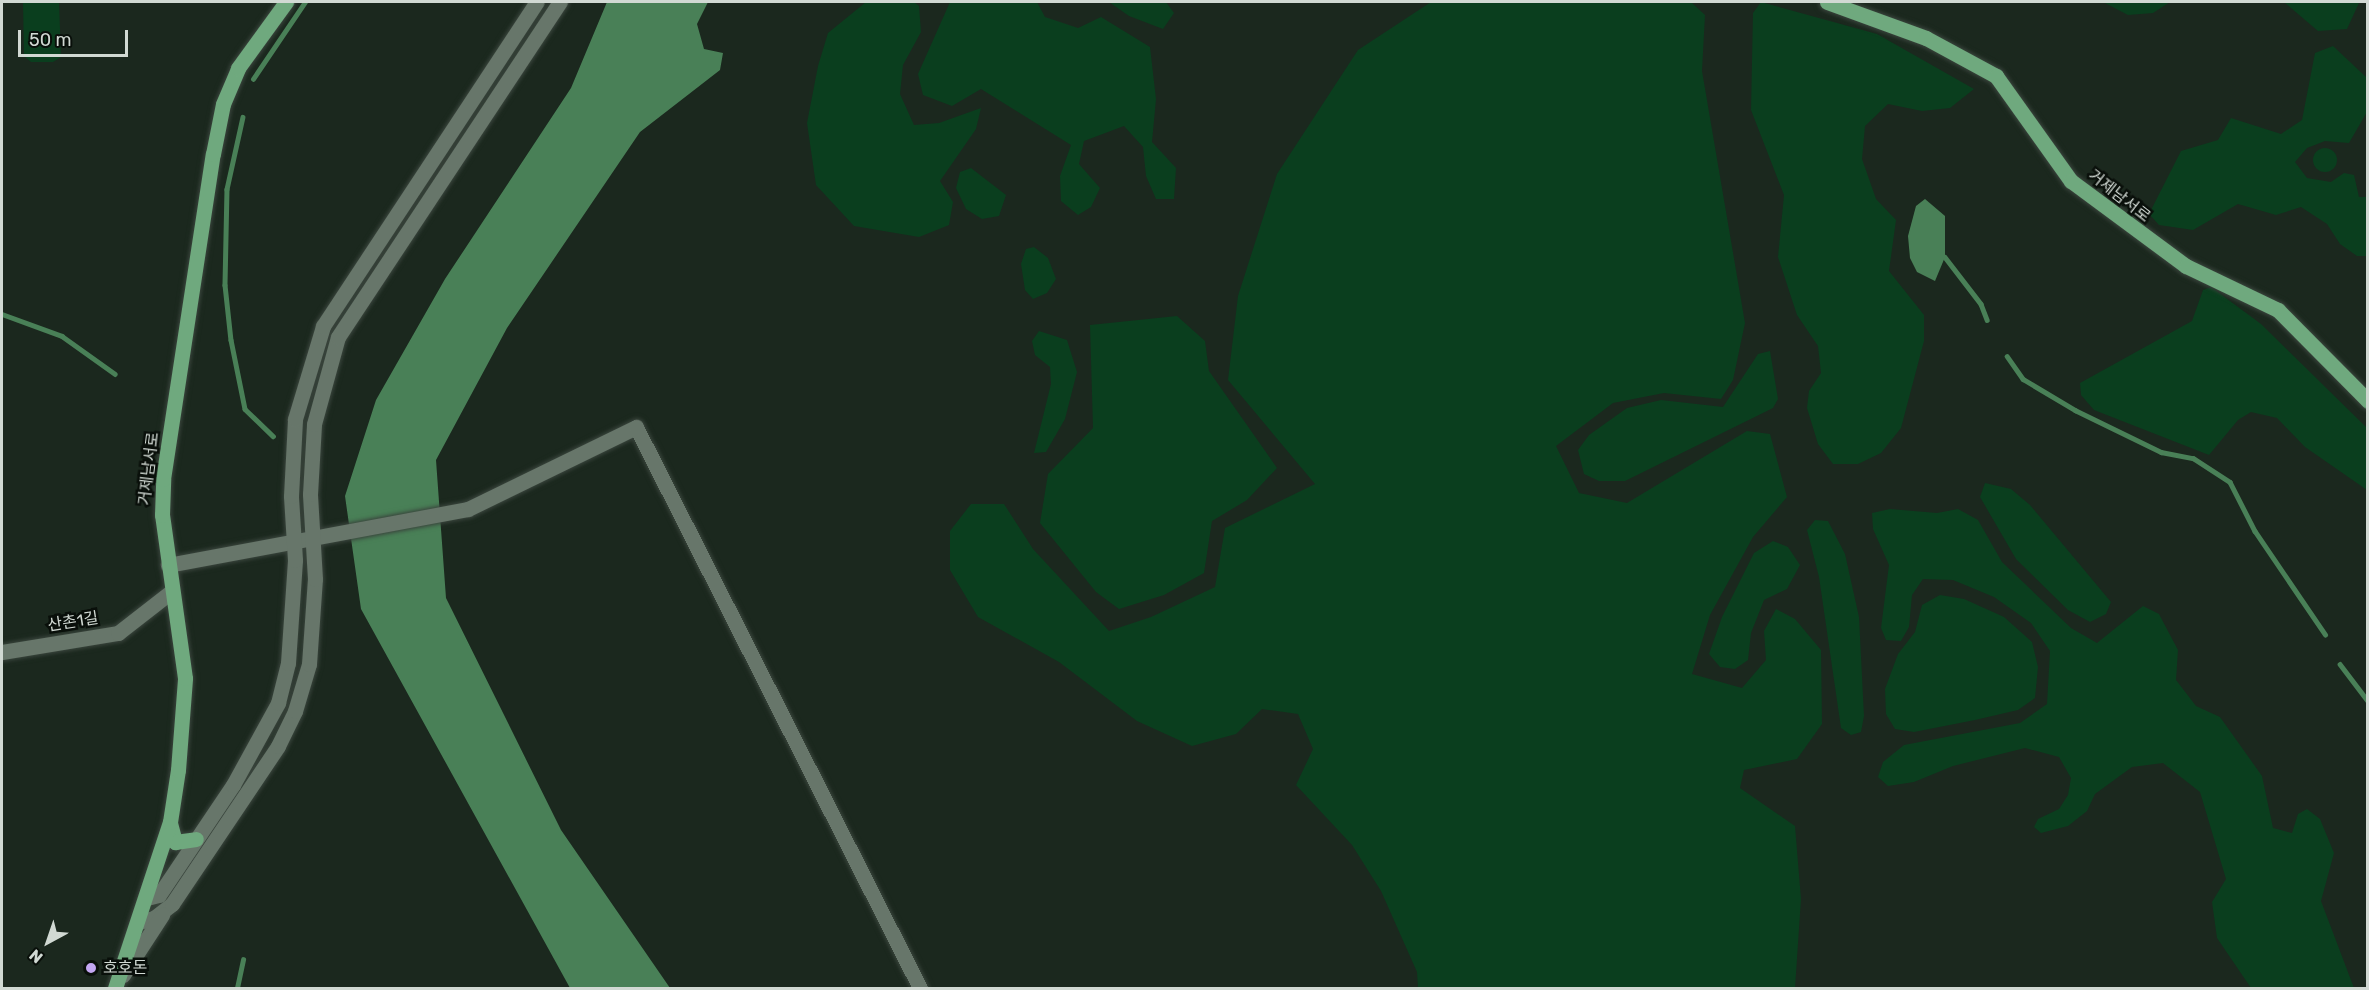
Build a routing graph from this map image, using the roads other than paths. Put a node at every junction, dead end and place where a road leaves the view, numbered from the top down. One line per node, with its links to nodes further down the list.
1 (286, 2): 8 (main road, 거제남서로)
2 (537, 2): 7 (street)
3 (560, 2): 6 (street)
4 (1827, 2): 5 (main road, 거제남서로)
5 (2367, 401)
6 (315, 537): 7 (street); 14 (street); 17 (street)
7 (293, 541): 8 (street); 12 (street)
8 (168, 565): 9 (main road, 거제남서로)
9 (172, 591): 10 (street, 산촌1길); 11 (main road, 거제남서로)
10 (2, 652)
11 (170, 822): 12 (main road); 13 (main road, 거제남서로)
12 (196, 839): 13 (street)
13 (147, 898): 15 (main road, 거제남서로)
14 (164, 912): 15 (street); 16 (street)
15 (139, 922): 16 (main road, 거제남서로)
16 (116, 988)
17 (920, 988)

